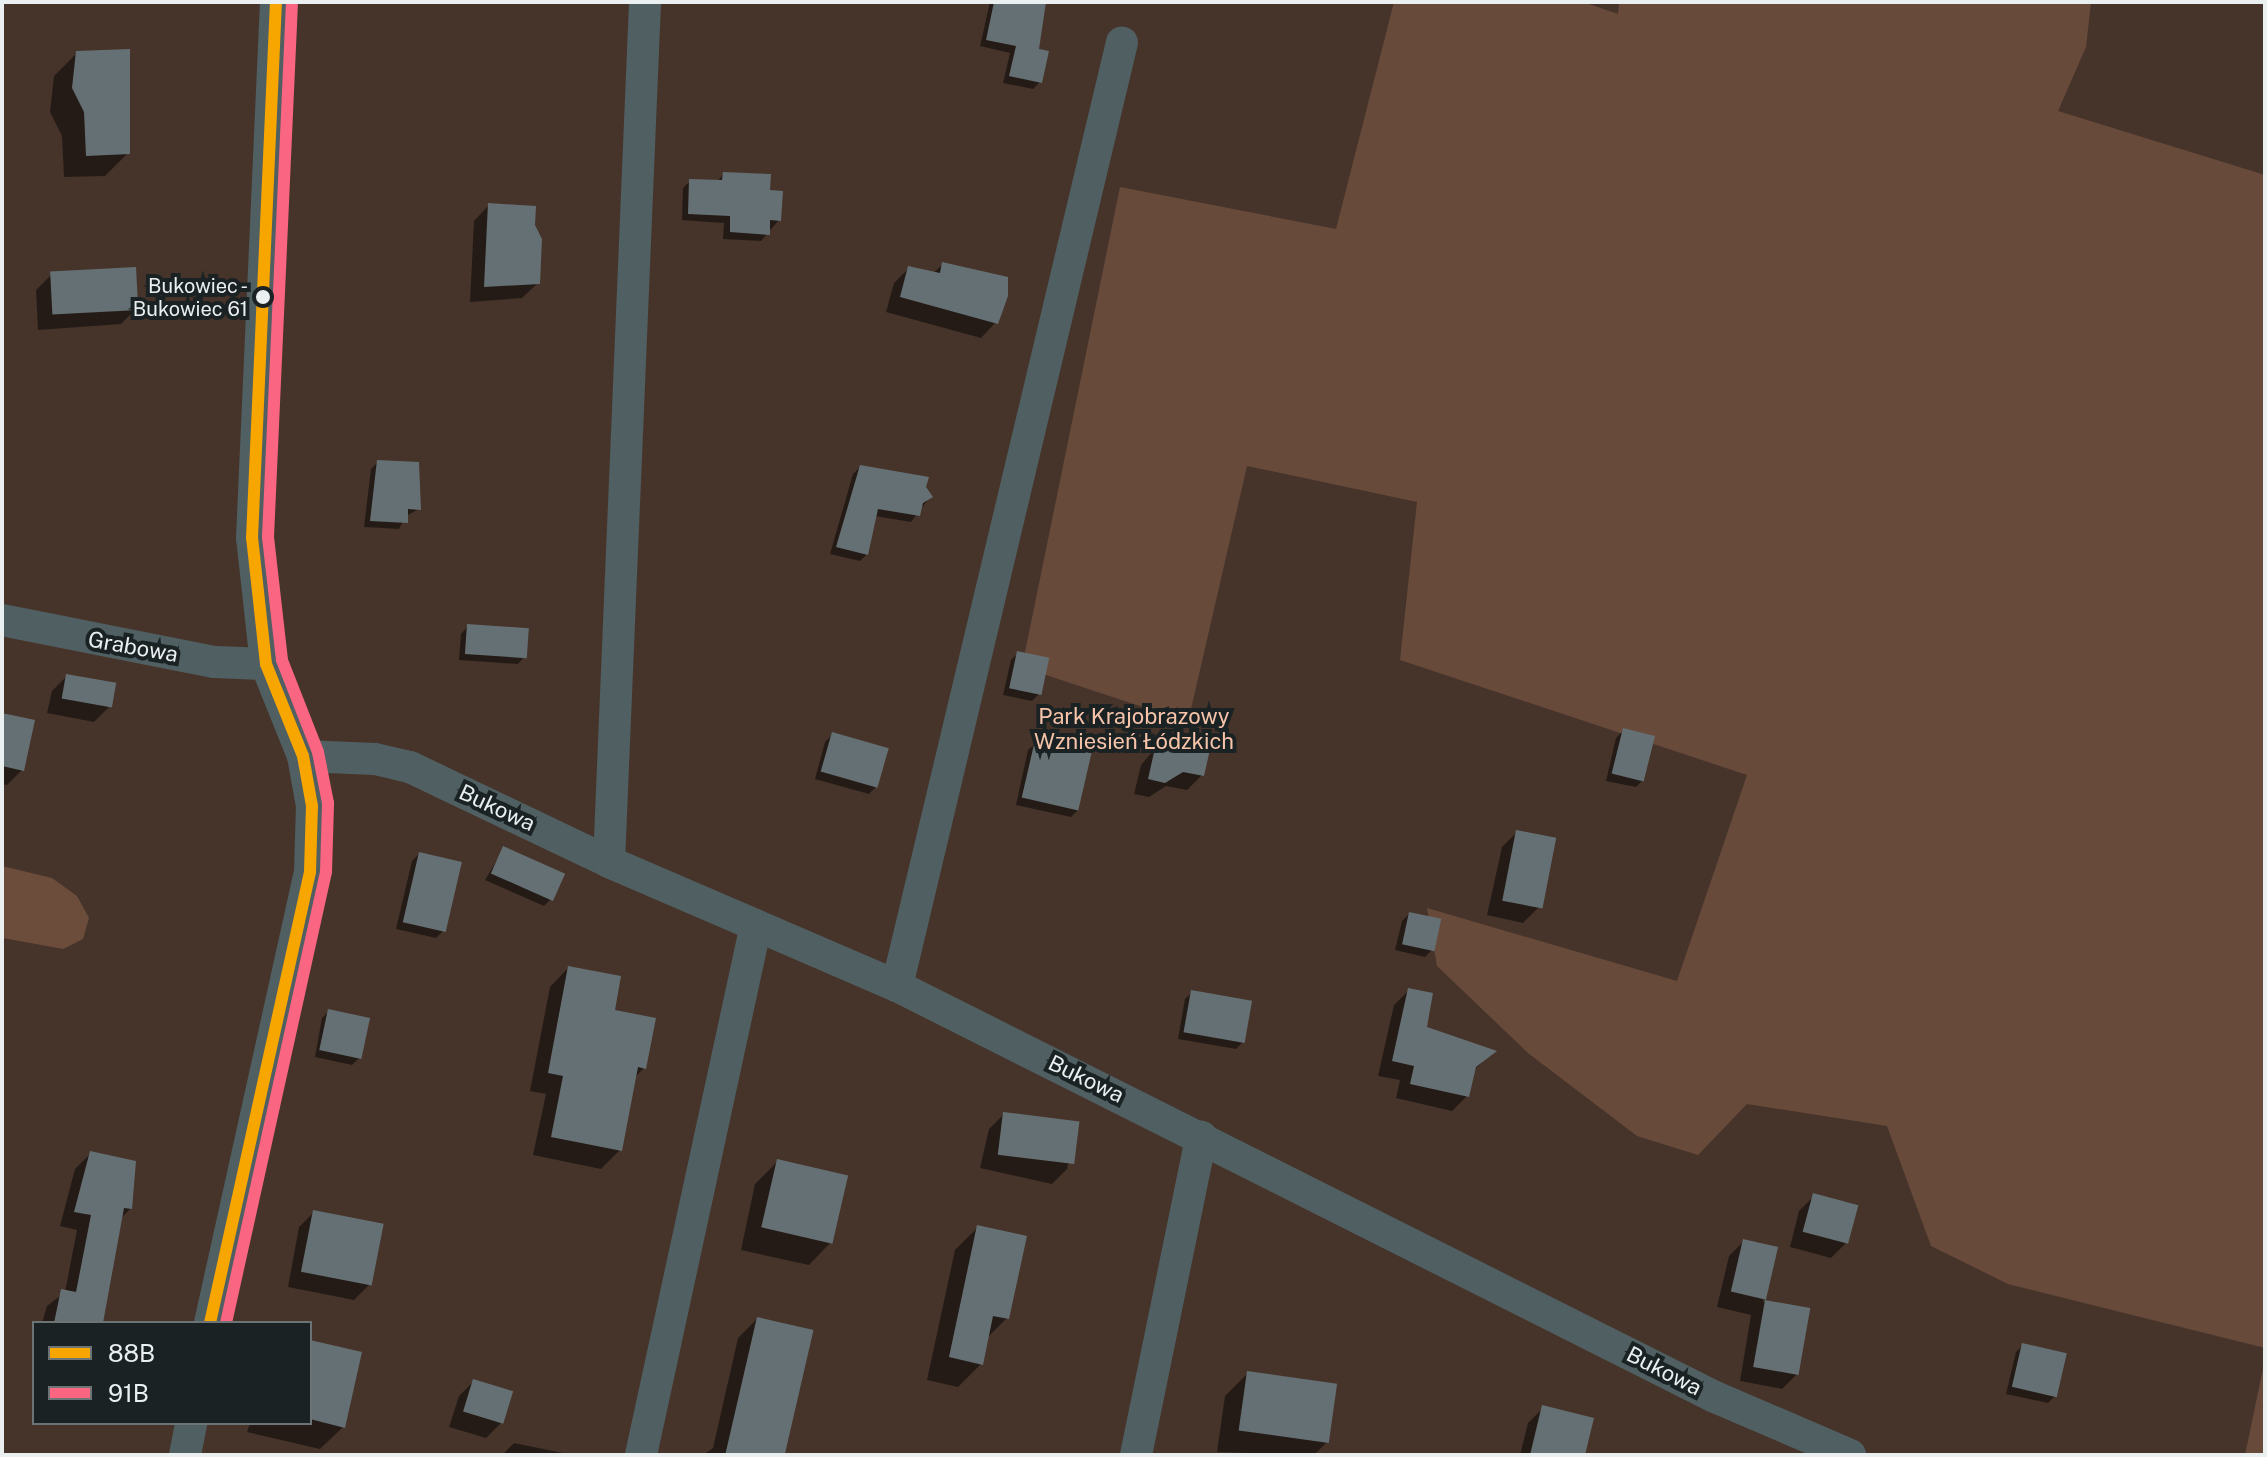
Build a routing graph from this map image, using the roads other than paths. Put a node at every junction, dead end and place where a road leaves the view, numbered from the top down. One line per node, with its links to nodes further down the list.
1 (276, 2): 5 (street)
2 (645, 2): 7 (street)
3 (1122, 42): 9 (street)
4 (2, 620): 5 (street, Grabowa)
5 (266, 664): 6 (street)
6 (303, 756): 7 (street, Bukowa); 11 (street)
7 (609, 862): 8 (street, Bukowa)
8 (756, 925): 9 (street, Bukowa); 14 (street)
9 (897, 986): 10 (street, Bukowa)
10 (1201, 1137): 15 (street); 16 (street, Bukowa)
11 (210, 1321)
12 (191, 1425): 13 (street)
13 (185, 1455)
14 (641, 1455)
15 (1136, 1455)
16 (1850, 1455)

